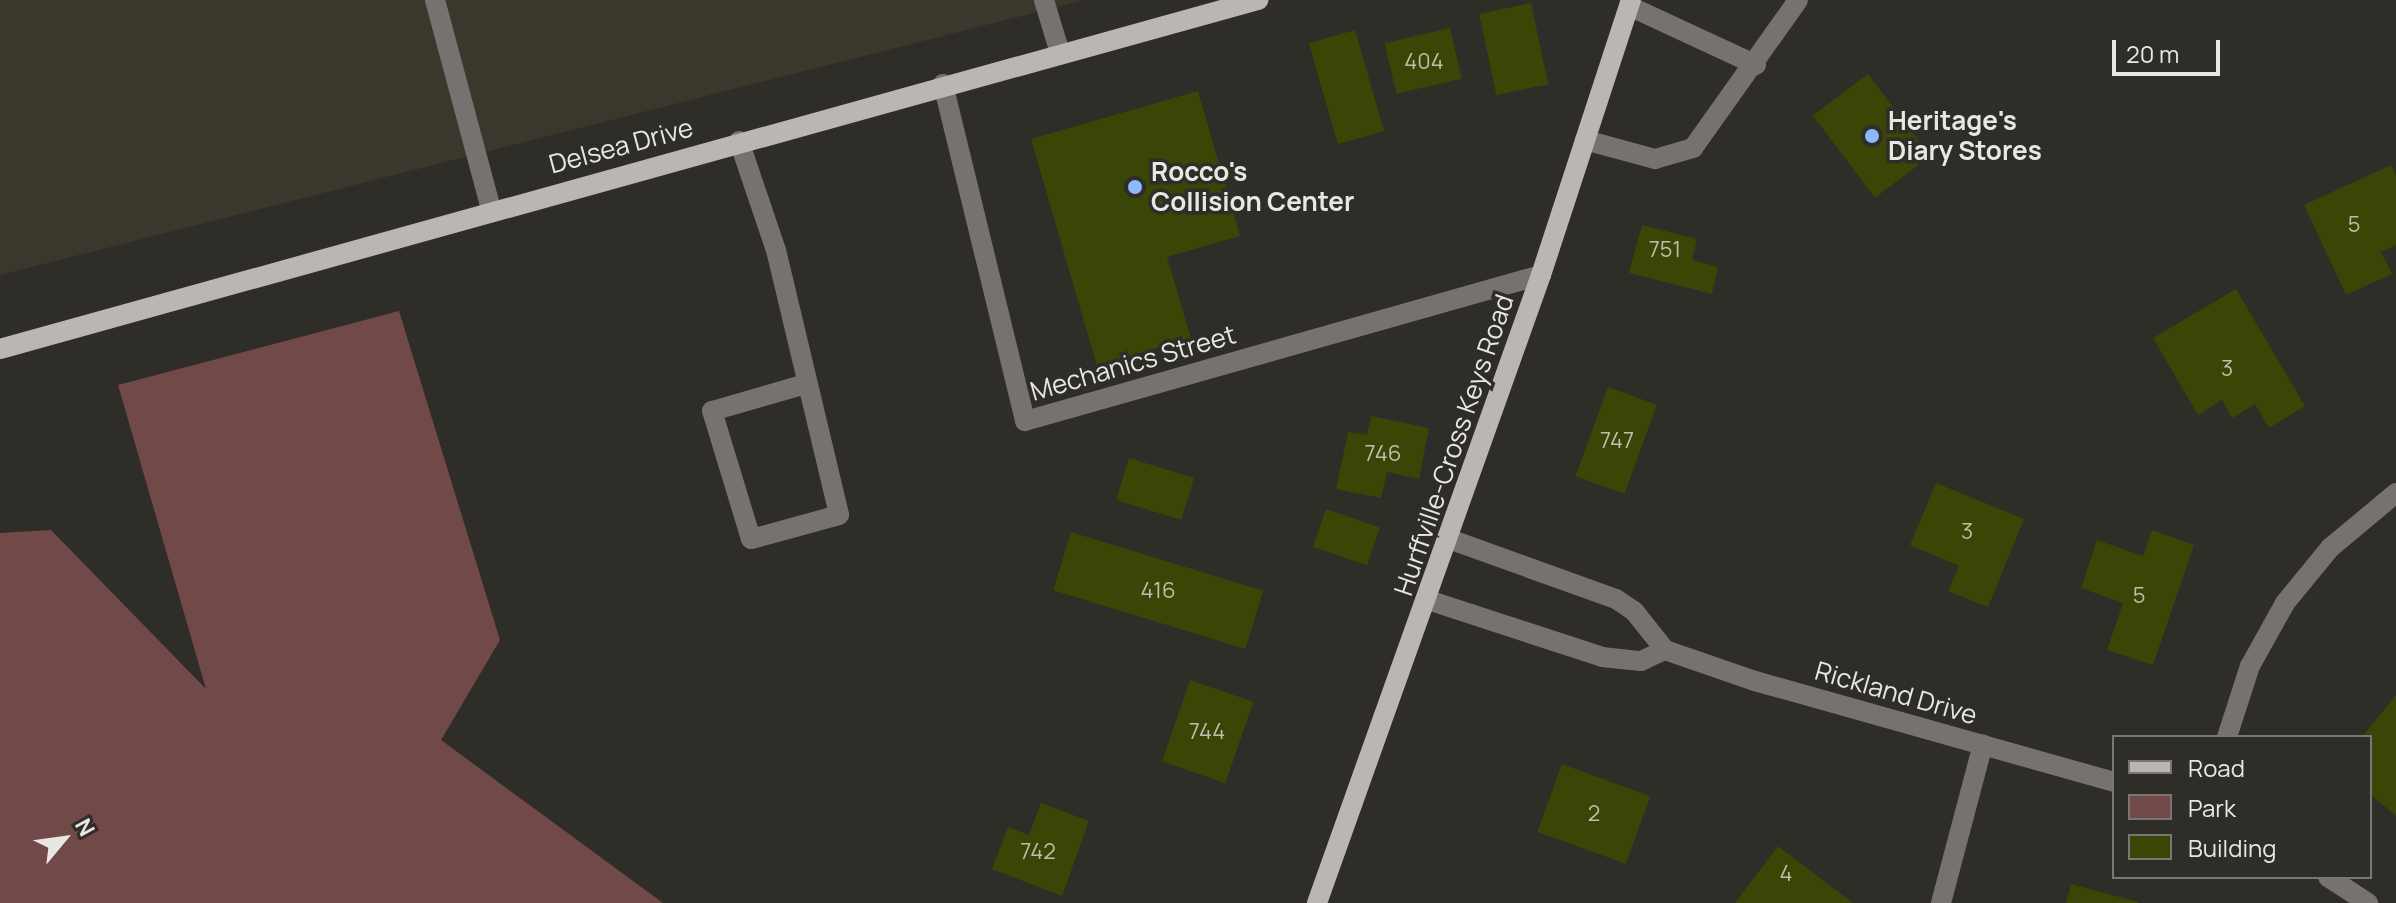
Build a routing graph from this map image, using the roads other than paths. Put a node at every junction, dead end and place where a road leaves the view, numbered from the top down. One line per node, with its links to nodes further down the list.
1 (435, 0): 11 (street)
2 (1044, 0): 6 (street)
3 (1258, 0): 6 (main road, Delsea Drive)
4 (1798, 0): 7 (street)
5 (1630, 3): 7 (street); 9 (main road, Hurffville-Cross Keys Road)
6 (1060, 53): 8 (main road, Delsea Drive)
7 (1756, 65): 9 (street)
8 (943, 84): 10 (main road, Delsea Drive); 12 (street, Mechanics Street)
9 (1585, 140): 12 (main road, Hurffville-Cross Keys Road)
10 (739, 141): 11 (main road, Delsea Drive); 14 (street)
11 (491, 209): 13 (main road, Delsea Drive)
12 (1541, 275): 16 (main road, Hurffville-Cross Keys Road)
13 (0, 349)
14 (806, 384): 14 (street)
15 (2396, 493): 19 (street)
16 (1449, 539): 17 (main road, Hurffville-Cross Keys Road); 18 (street)
17 (1428, 600): 18 (street); 23 (main road, Hurffville-Cross Keys Road)
18 (1665, 650): 20 (street, Rickland Drive)
19 (2228, 735)
20 (1983, 744): 21 (street, Rickland Drive); 24 (street)
21 (2112, 781)
22 (2331, 879): 25 (street)
23 (1317, 903)
24 (1941, 903)
25 (2368, 903)

